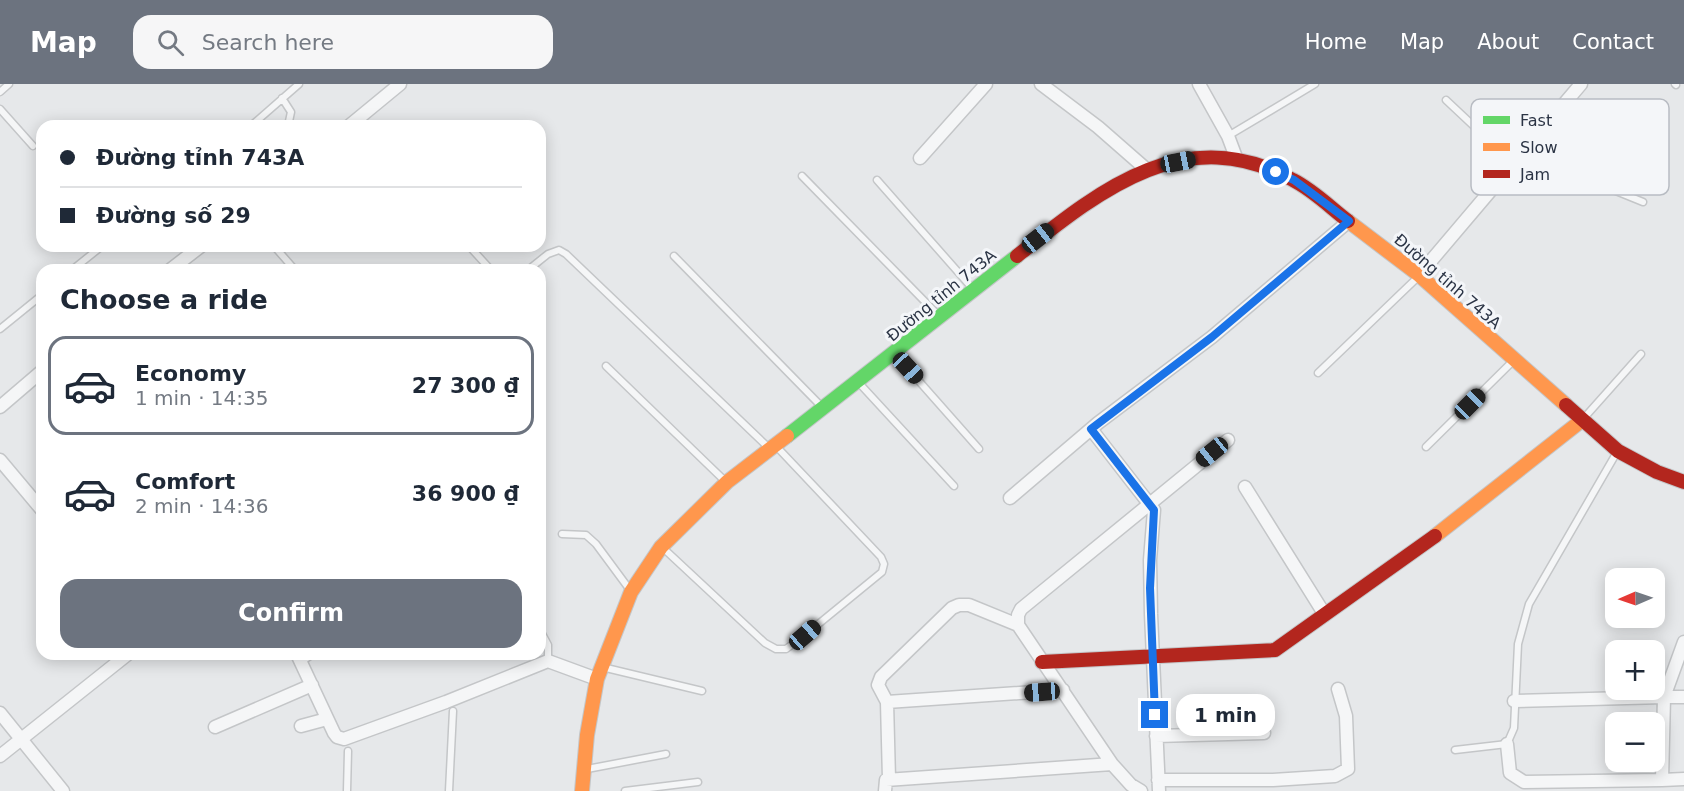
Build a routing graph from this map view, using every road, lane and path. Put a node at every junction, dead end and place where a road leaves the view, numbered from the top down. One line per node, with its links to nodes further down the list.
1 (9, 84): 9 (lane)
2 (299, 84): 10 (lane)
3 (399, 84): 16 (street)
4 (986, 84): 20 (street)
5 (1041, 84): 22 (street)
6 (1199, 84): 18 (street)
7 (1315, 84): 18 (lane)
8 (1581, 84): 11 (street)
9 (0, 92)
10 (282, 98): 14 (lane); 15 (lane)
11 (1568, 99)
12 (1446, 100): 17 (lane)
13 (0, 109): 19 (lane)
14 (258, 120)
15 (289, 120)
16 (356, 120)
17 (1471, 125)
18 (1228, 136): 21 (street)
19 (33, 146)
20 (920, 158)
21 (1237, 160): 22 (main road, Đường tỉnh 743A); 28 (main road, Đường tỉnh 743A)
22 (1146, 169): 40 (main road, Đường tỉnh 743A)
23 (802, 176): 42 (lane)
24 (877, 180): 40 (lane)
25 (1487, 195): 39 (street)
26 (1626, 195): 27 (lane)
27 (1643, 202)
28 (1349, 221): 39 (main road, Đường tỉnh 743A); 54 (street)
29 (94, 252): 34 (lane)
30 (193, 252): 35 (street)
31 (279, 252): 36 (lane)
32 (474, 252): 37 (lane)
33 (674, 256): 52 (lane)
34 (80, 264)
35 (178, 264)
36 (290, 264)
37 (485, 264)
38 (536, 264): 56 (lane)
39 (1419, 275): 46 (main road, Đường tỉnh 743A); 48 (lane)
40 (973, 289): 42 (main road, Đường tỉnh 743A)
41 (36, 300): 43 (lane)
42 (939, 317): 44 (main road, Đường tỉnh 743A)
43 (0, 328)
44 (894, 354): 50 (main road, Đường tỉnh 743A); 58 (lane)
45 (1641, 354): 53 (lane)
46 (1514, 360): 53 (main road, Đường tỉnh 743A); 57 (lane)
47 (606, 366): 61 (lane)
48 (1318, 373)
49 (36, 375): 51 (street)
50 (858, 381): 52 (main road, Đường tỉnh 743A); 63 (lane)
51 (0, 407)
52 (824, 408): 56 (main road, Đường tỉnh 743A)
53 (1581, 421): 59 (main road, Đường tỉnh 743A); 71 (main road)
54 (1091, 429): 66 (street); 67 (street)
55 (1228, 440): 67 (street)
56 (773, 447): 61 (main road, Đường tỉnh 743A); 69 (lane)
57 (1426, 447)
58 (979, 448)
59 (1618, 451): 62 (main road, Đường tỉnh 743A); 90 (lane)
60 (0, 460): 65 (street)
61 (727, 482): 69 (main road, Đường tỉnh 743A)
62 (1684, 482)
63 (954, 486)
64 (1245, 487): 71 (street)
65 (36, 498)
66 (1010, 498)
67 (1149, 503): 72 (street); 75 (street)
68 (562, 534): 70 (lane)
69 (661, 547): 70 (main road, Đường tỉnh 743A)
70 (631, 592): 80 (main road, Đường tỉnh 743A)
71 (1325, 615): 75 (main road)
72 (1018, 625): 79 (street); 91 (street)
73 (546, 641): 78 (lane)
74 (1684, 642): 85 (street)
75 (1152, 656): 79 (main road); 98 (street)
76 (120, 660): 99 (street)
77 (300, 660): 81 (street)
78 (548, 661): 80 (street); 94 (street)
79 (1042, 662): 83 (street)
80 (599, 673): 84 (lane); 106 (main road, Đường tỉnh 743A)
81 (312, 685): 94 (street); 96 (street)
82 (1338, 689): 111 (street)
83 (1063, 690): 91 (street); 105 (street)
84 (702, 691)
85 (1665, 694)
86 (1665, 697): 87 (street)
87 (1684, 697)
88 (1605, 699): 90 (street)
89 (1664, 700): 108 (street)
90 (1514, 701): 100 (lane)
91 (887, 702): 110 (street)
92 (453, 711): 115 (lane)
93 (0, 713): 99 (street)
94 (327, 718): 95 (street)
95 (301, 726)
96 (215, 727)
97 (1264, 733): 98 (street)
98 (1156, 736): 111 (street)
99 (21, 739): 104 (street); 113 (street)
100 (1507, 744): 101 (lane); 108 (street)
101 (1455, 750)
102 (348, 751): 114 (lane)
103 (666, 754): 106 (lane)
104 (0, 756)
105 (1112, 764): 110 (street); 112 (street)
106 (584, 770): 116 (main road, Đường tỉnh 743A)
107 (1684, 779): 108 (street)
108 (1662, 780)
109 (698, 782): 117 (lane)
110 (887, 785)
111 (1158, 785)
112 (1133, 789)
113 (63, 791)
114 (347, 791)
115 (449, 791)
116 (582, 791)
117 (625, 791)

